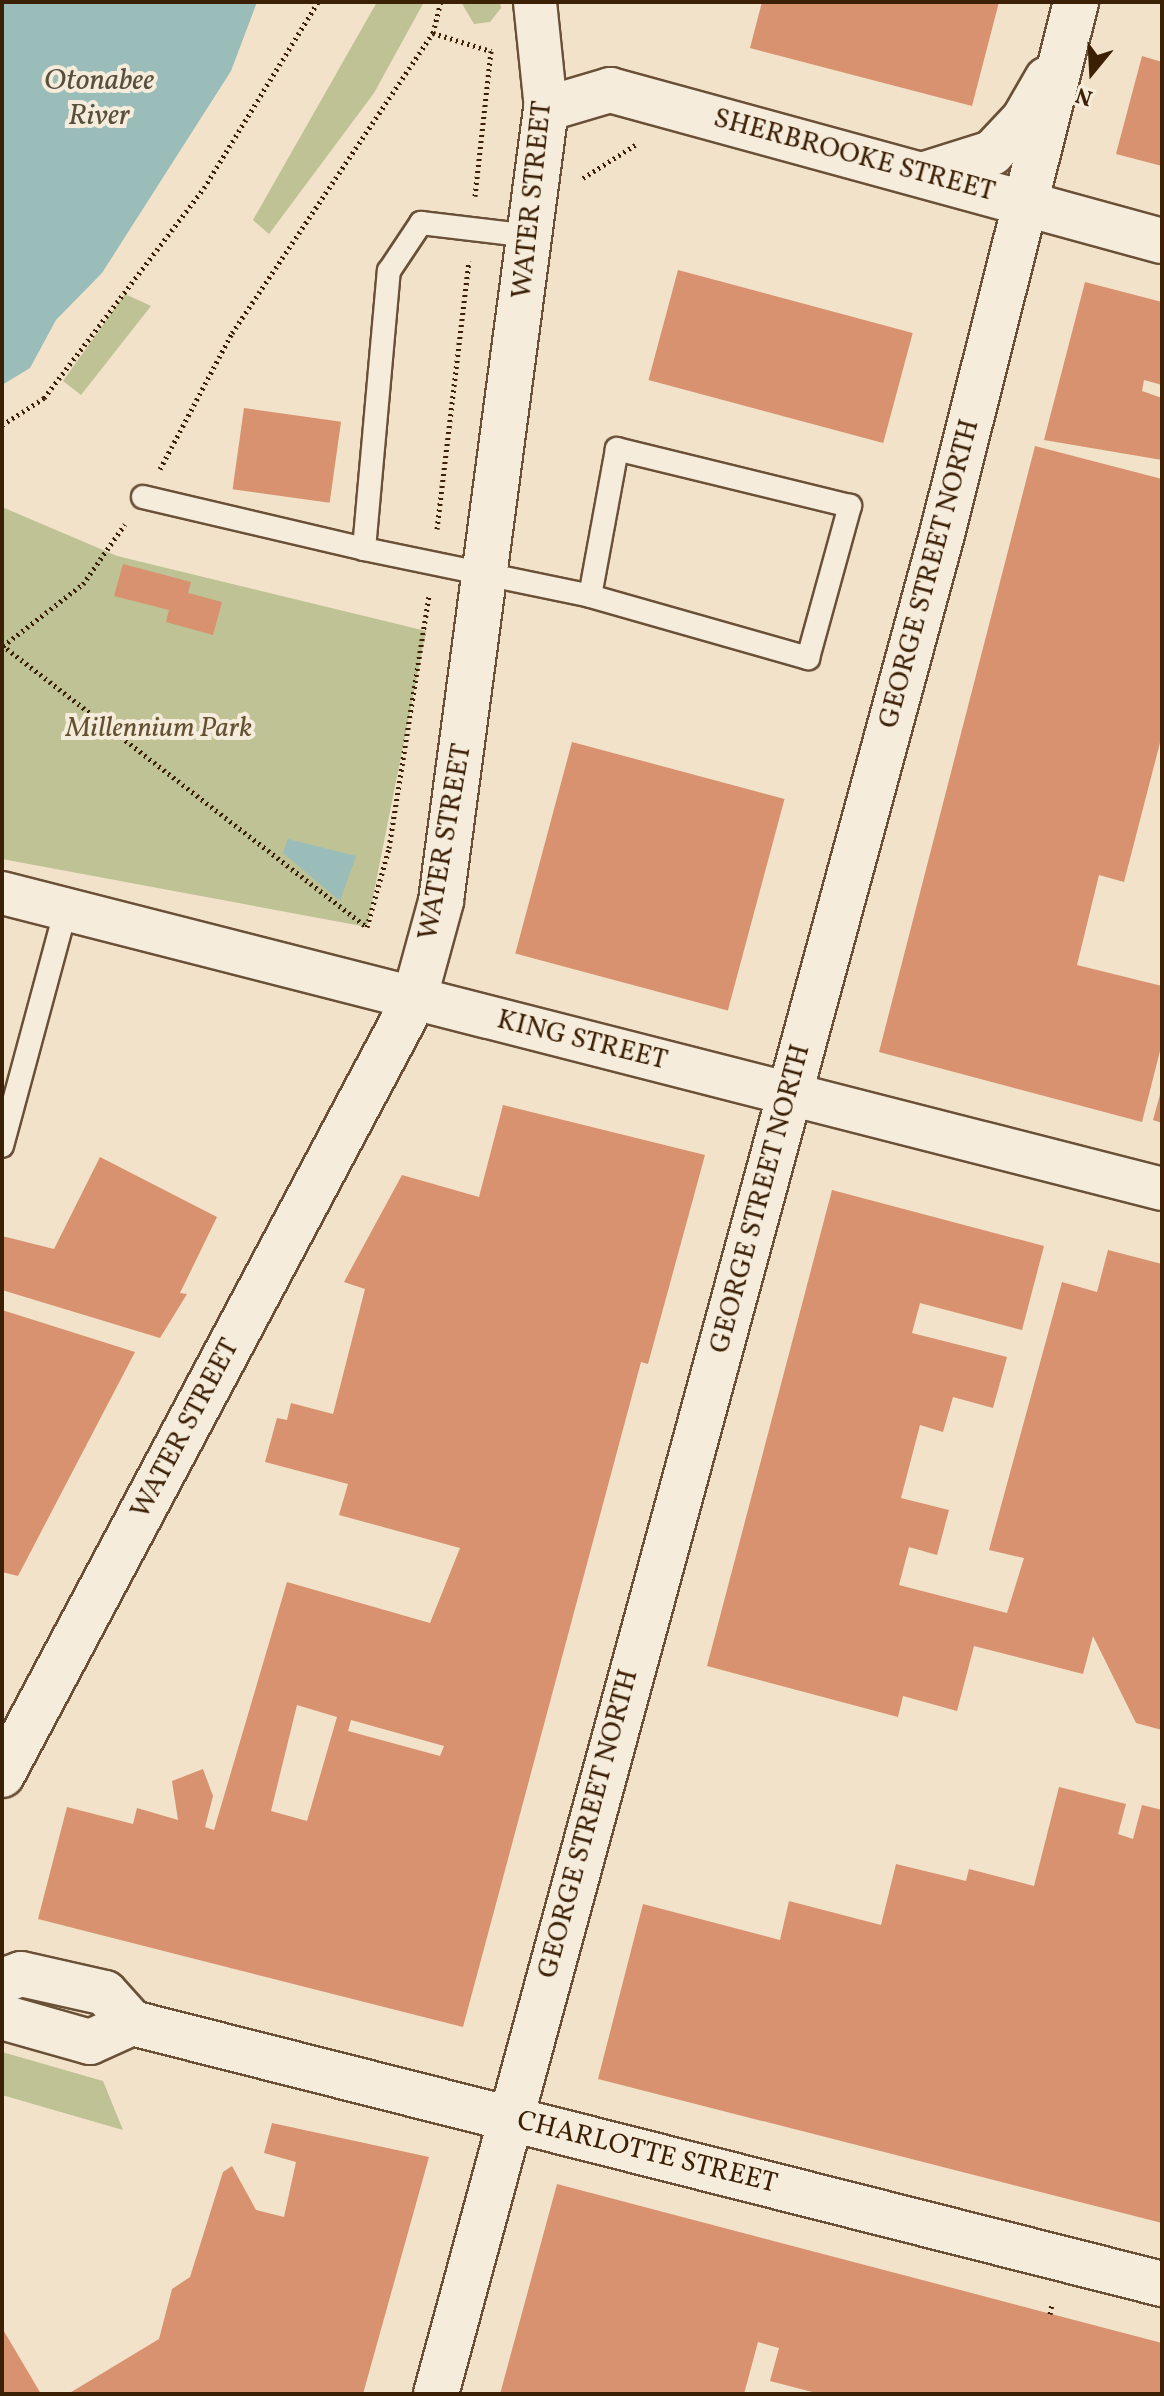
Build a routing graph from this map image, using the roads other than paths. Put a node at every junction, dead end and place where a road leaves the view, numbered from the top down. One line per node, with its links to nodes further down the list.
1 (535, 2): 4 (street, WATER STREET)
2 (1076, 2): 3 (main road, GEORGE STREET NORTH)
3 (1061, 52): 5 (main road); 6 (main road, GEORGE STREET NORTH)
4 (546, 109): 5 (main road, SHERBROOKE STREET); 7 (main road, WATER STREET)
5 (924, 174): 6 (main road, SHERBROOKE STREET)
6 (1029, 203): 8 (main road, SHERBROOKE STREET); 16 (main road, GEORGE STREET NORTH)
7 (530, 236): 10 (lane); 11 (main road, WATER STREET)
8 (1162, 241)
9 (143, 497): 10 (lane)
10 (364, 549): 11 (lane)
11 (486, 576): 12 (lane); 15 (main road, WATER STREET)
12 (590, 596): 12 (lane)
13 (2, 893): 14 (street, KING STREET)
14 (65, 912): 15 (street, KING STREET); 17 (lane)
15 (414, 1000): 16 (street, KING STREET); 19 (main road, WATER STREET)
16 (789, 1091): 18 (street, KING STREET); 23 (main road, GEORGE STREET NORTH)
17 (2, 1146)
18 (1162, 1189)
19 (2, 1775)
20 (2, 1981): 22 (main road)
21 (2, 2017): 22 (main road)
22 (132, 2023): 23 (main road, CHARLOTTE STREET)
23 (508, 2117): 24 (main road, CHARLOTTE STREET); 25 (main road, GEORGE STREET NORTH)
24 (1162, 2284)
25 (436, 2394)

